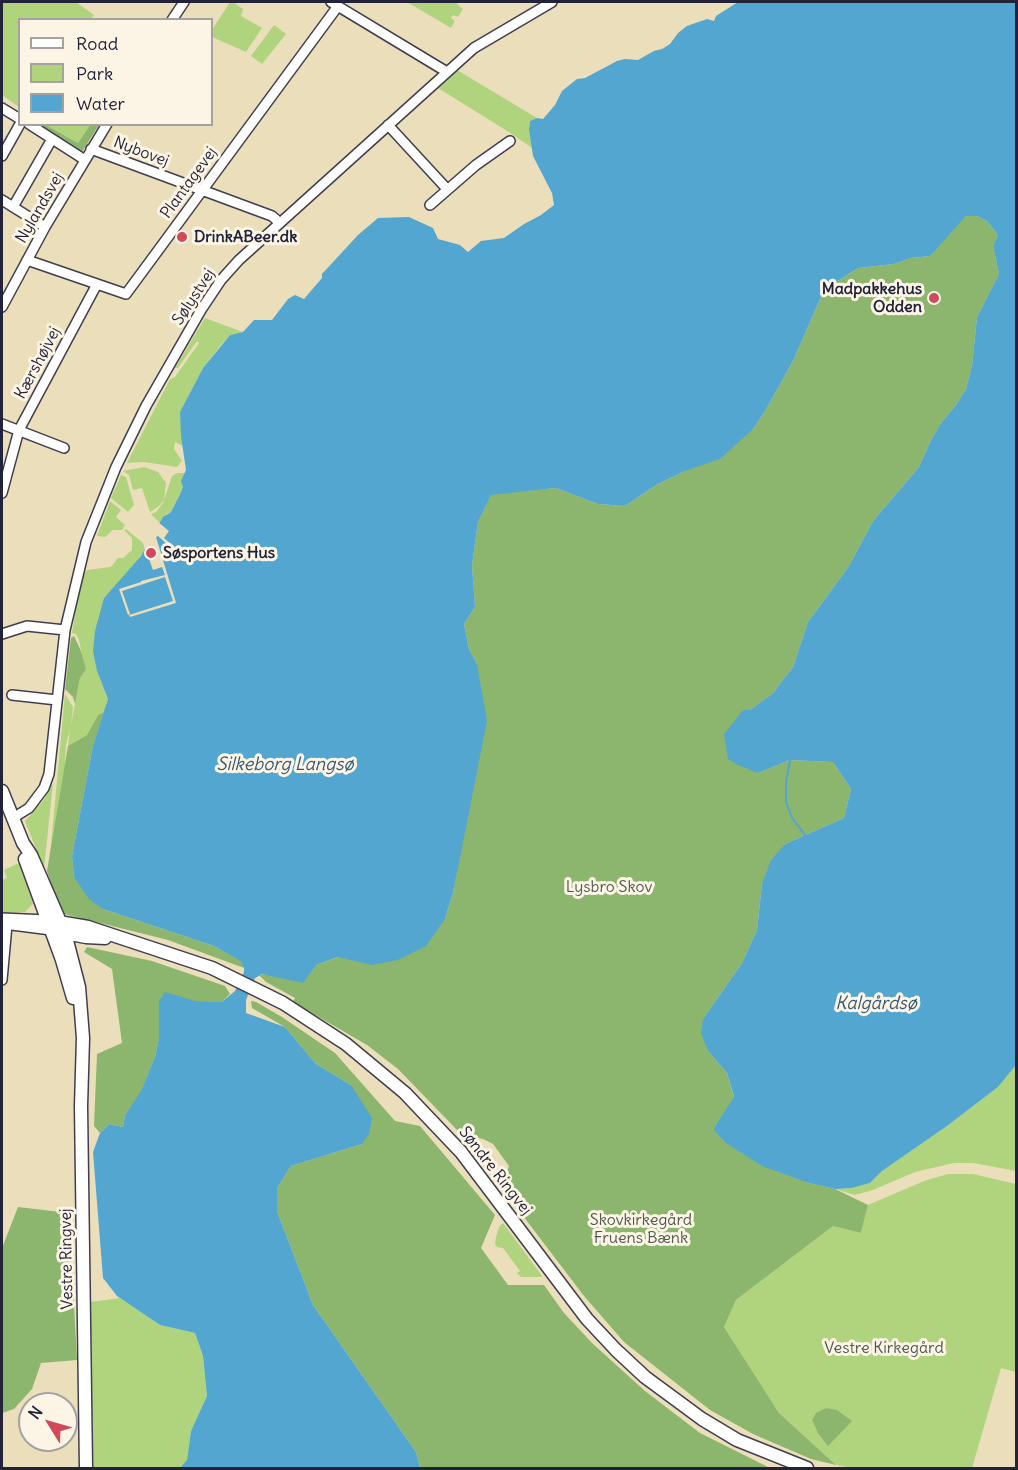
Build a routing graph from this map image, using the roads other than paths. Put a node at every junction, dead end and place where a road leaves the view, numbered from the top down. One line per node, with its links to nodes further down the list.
1 (184, 2): 4 (street)
2 (552, 2): 5 (street, Sølystvej)
3 (335, 4): 5 (street); 18 (street, Plantagevej)
4 (173, 18)
5 (447, 72): 8 (street, Sølystvej)
6 (2, 108): 7 (street)
7 (18, 118)
8 (388, 125): 17 (street); 22 (street, Sølystvej)
9 (19, 126): 15 (street)
10 (32, 126): 12 (street)
11 (106, 126): 14 (street, Nylandsvej)
12 (52, 139): 16 (street); 21 (street)
13 (510, 141): 17 (street)
14 (92, 149): 16 (street, Nylandsvej); 18 (street, Nybovej)
15 (2, 156)
16 (85, 160): 23 (street, Nylandsvej)
17 (447, 189): 20 (street)
18 (202, 191): 22 (street, Nybovej); 25 (street, Plantagevej)
19 (2, 200): 21 (street)
20 (430, 204)
21 (13, 207): 23 (street)
22 (280, 223): 31 (street, Sølystvej)
23 (45, 227): 24 (street, Nylandsvej)
24 (27, 260): 25 (street, Plantagevej); 26 (street, Nylandsvej)
25 (97, 285): 28 (street, Kærshøjvej)
26 (2, 308)
27 (2, 424): 28 (street)
28 (19, 430): 29 (street); 30 (street, Kærshøjvej)
29 (64, 448)
30 (2, 493)
31 (65, 630): 32 (street); 34 (street, Sølystvej)
32 (2, 634)
33 (12, 695): 34 (street)
34 (57, 700): 36 (street, Sølystvej)
35 (2, 791): 36 (main road)
36 (13, 818): 37 (main road)
37 (23, 843): 39 (main road); 39 (main road)
38 (3, 922): 39 (street); 40 (street)
39 (56, 926): 41 (main road, Vestre Ringvej); 41 (main road, Vestre Ringvej); 43 (main road, Søndre Ringvej)
40 (2, 980)
41 (81, 1049): 42 (main road, Vestre Ringvej)
42 (86, 1468)
43 (807, 1468)

